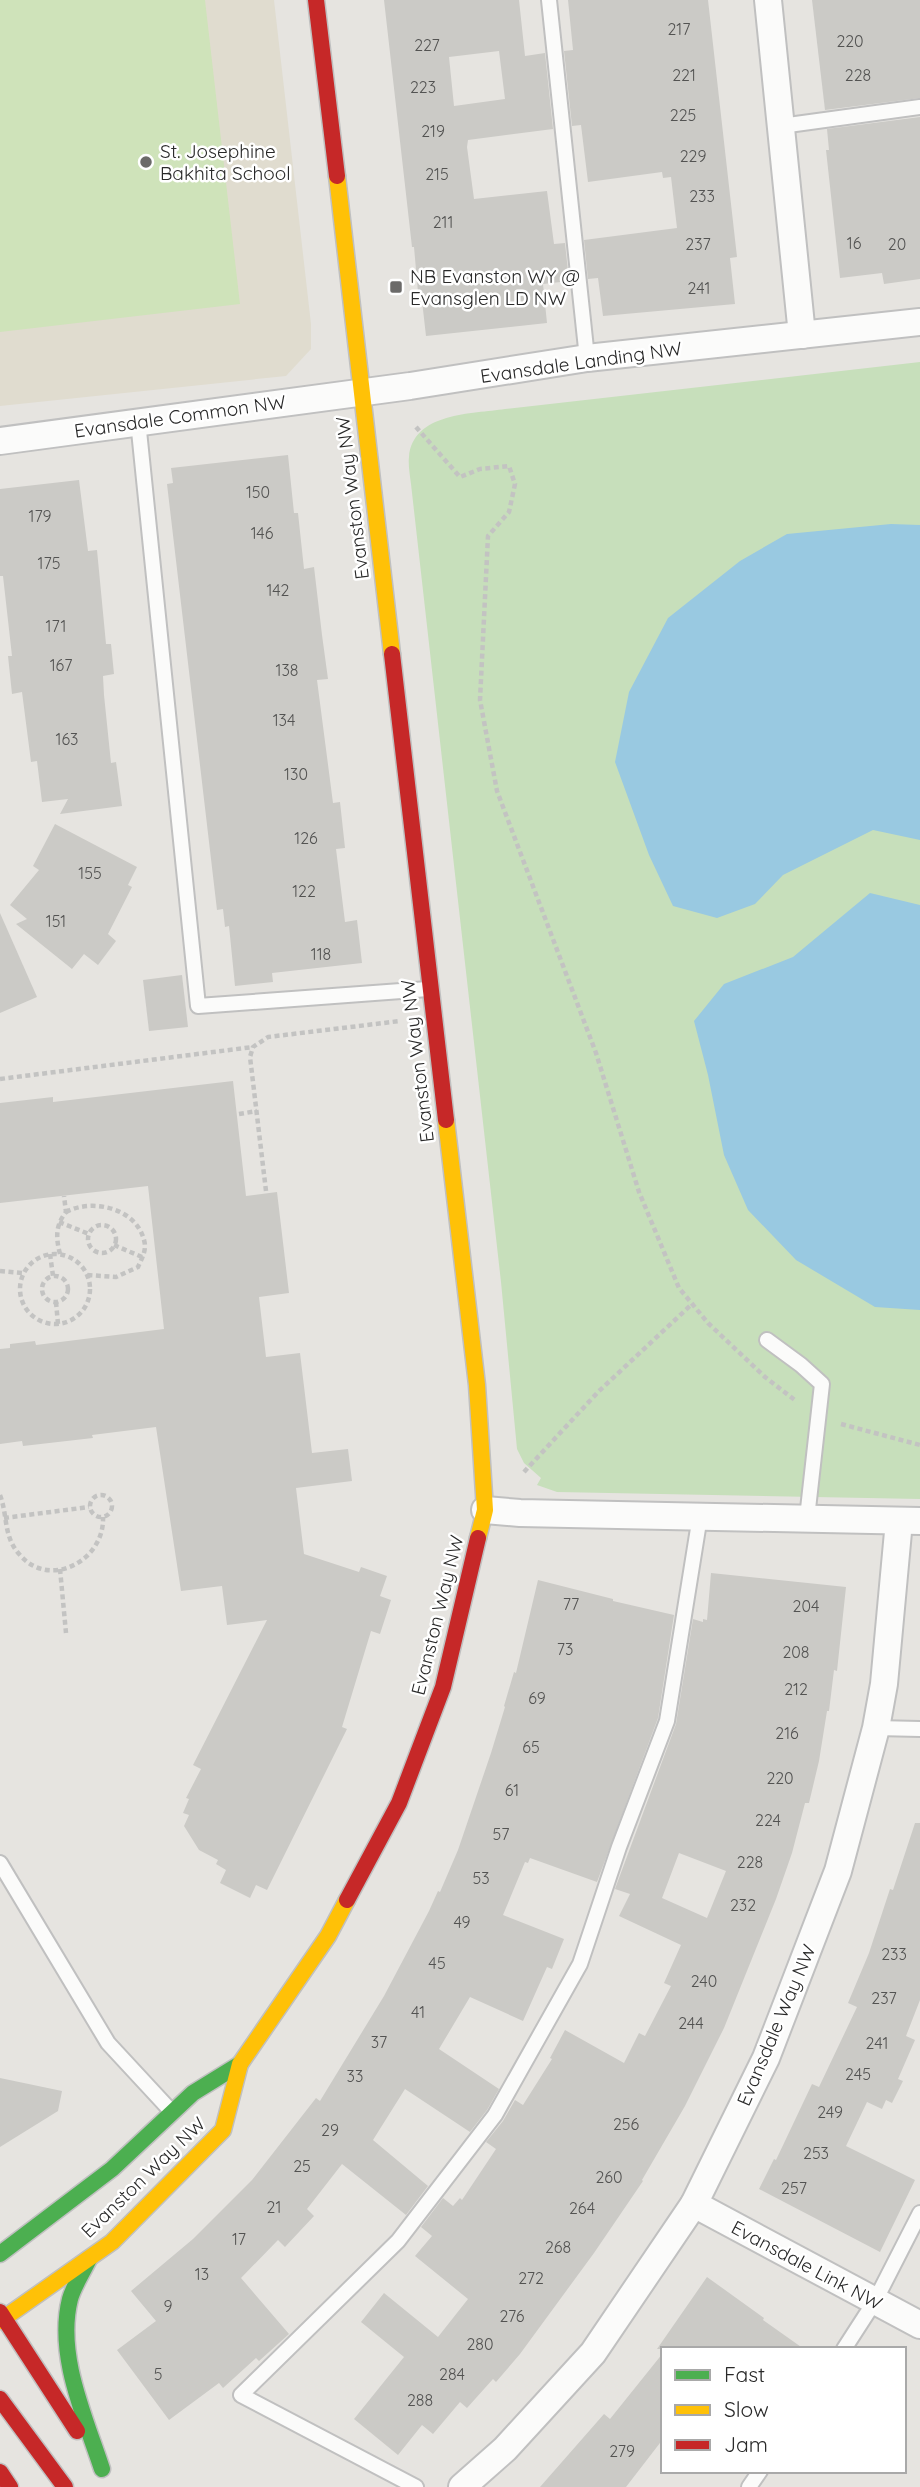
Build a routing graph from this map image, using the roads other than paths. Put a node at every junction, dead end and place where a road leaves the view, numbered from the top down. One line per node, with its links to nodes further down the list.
1 (316, 0): 9 (street, Evanston Way NW)
2 (549, 0): 8 (lane)
3 (768, 0): 5 (street)
4 (920, 107): 5 (lane)
5 (781, 126): 7 (street)
6 (920, 322): 7 (street, Evansdale Landing NW)
7 (802, 335): 8 (street, Evansdale Landing NW)
8 (587, 358): 9 (street, Evansdale Landing NW)
9 (361, 391): 10 (street, Evansdale Common NW); 12 (street, Evanston Way NW)
10 (138, 421): 11 (street, Evansdale Common NW); 12 (lane)
11 (0, 441)
12 (429, 989): 14 (street, Evanston Way NW)
13 (766, 1340): 16 (lane)
14 (485, 1510): 15 (street, Evansdale Way NW); 21 (street, Evanston Way NW)
15 (700, 1516): 16 (street, Evansdale Way NW); 37 (lane)
16 (807, 1518): 17 (street, Evansdale Way NW)
17 (910, 1521): 18 (street, Evansdale Way NW)
18 (876, 1728): 19 (lane); 23 (street, Evansdale Way NW)
19 (920, 1729)
20 (0, 1863): 22 (lane)
21 (240, 2064): 22 (street, Evanston Way NW); 26 (street, Evanston Way NW)
22 (172, 2112): 25 (street, Evanston Way NW)
23 (694, 2204): 27 (street, Evansdale Link NW); 38 (street, Evansdale Way NW)
24 (920, 2213): 27 (lane)
25 (0, 2254)
26 (90, 2258): 28 (street, Evanston Way NW); 32 (street)
27 (875, 2301): 29 (street, Evansdale Link NW); 30 (lane)
28 (1, 2318): 32 (street)
29 (920, 2325)
30 (845, 2347)
31 (0, 2399): 35 (street)
32 (102, 2469): 36 (street)
33 (0, 2472): 34 (street)
34 (10, 2487)
35 (65, 2487)
36 (113, 2487)
37 (416, 2487)
38 (462, 2487)

